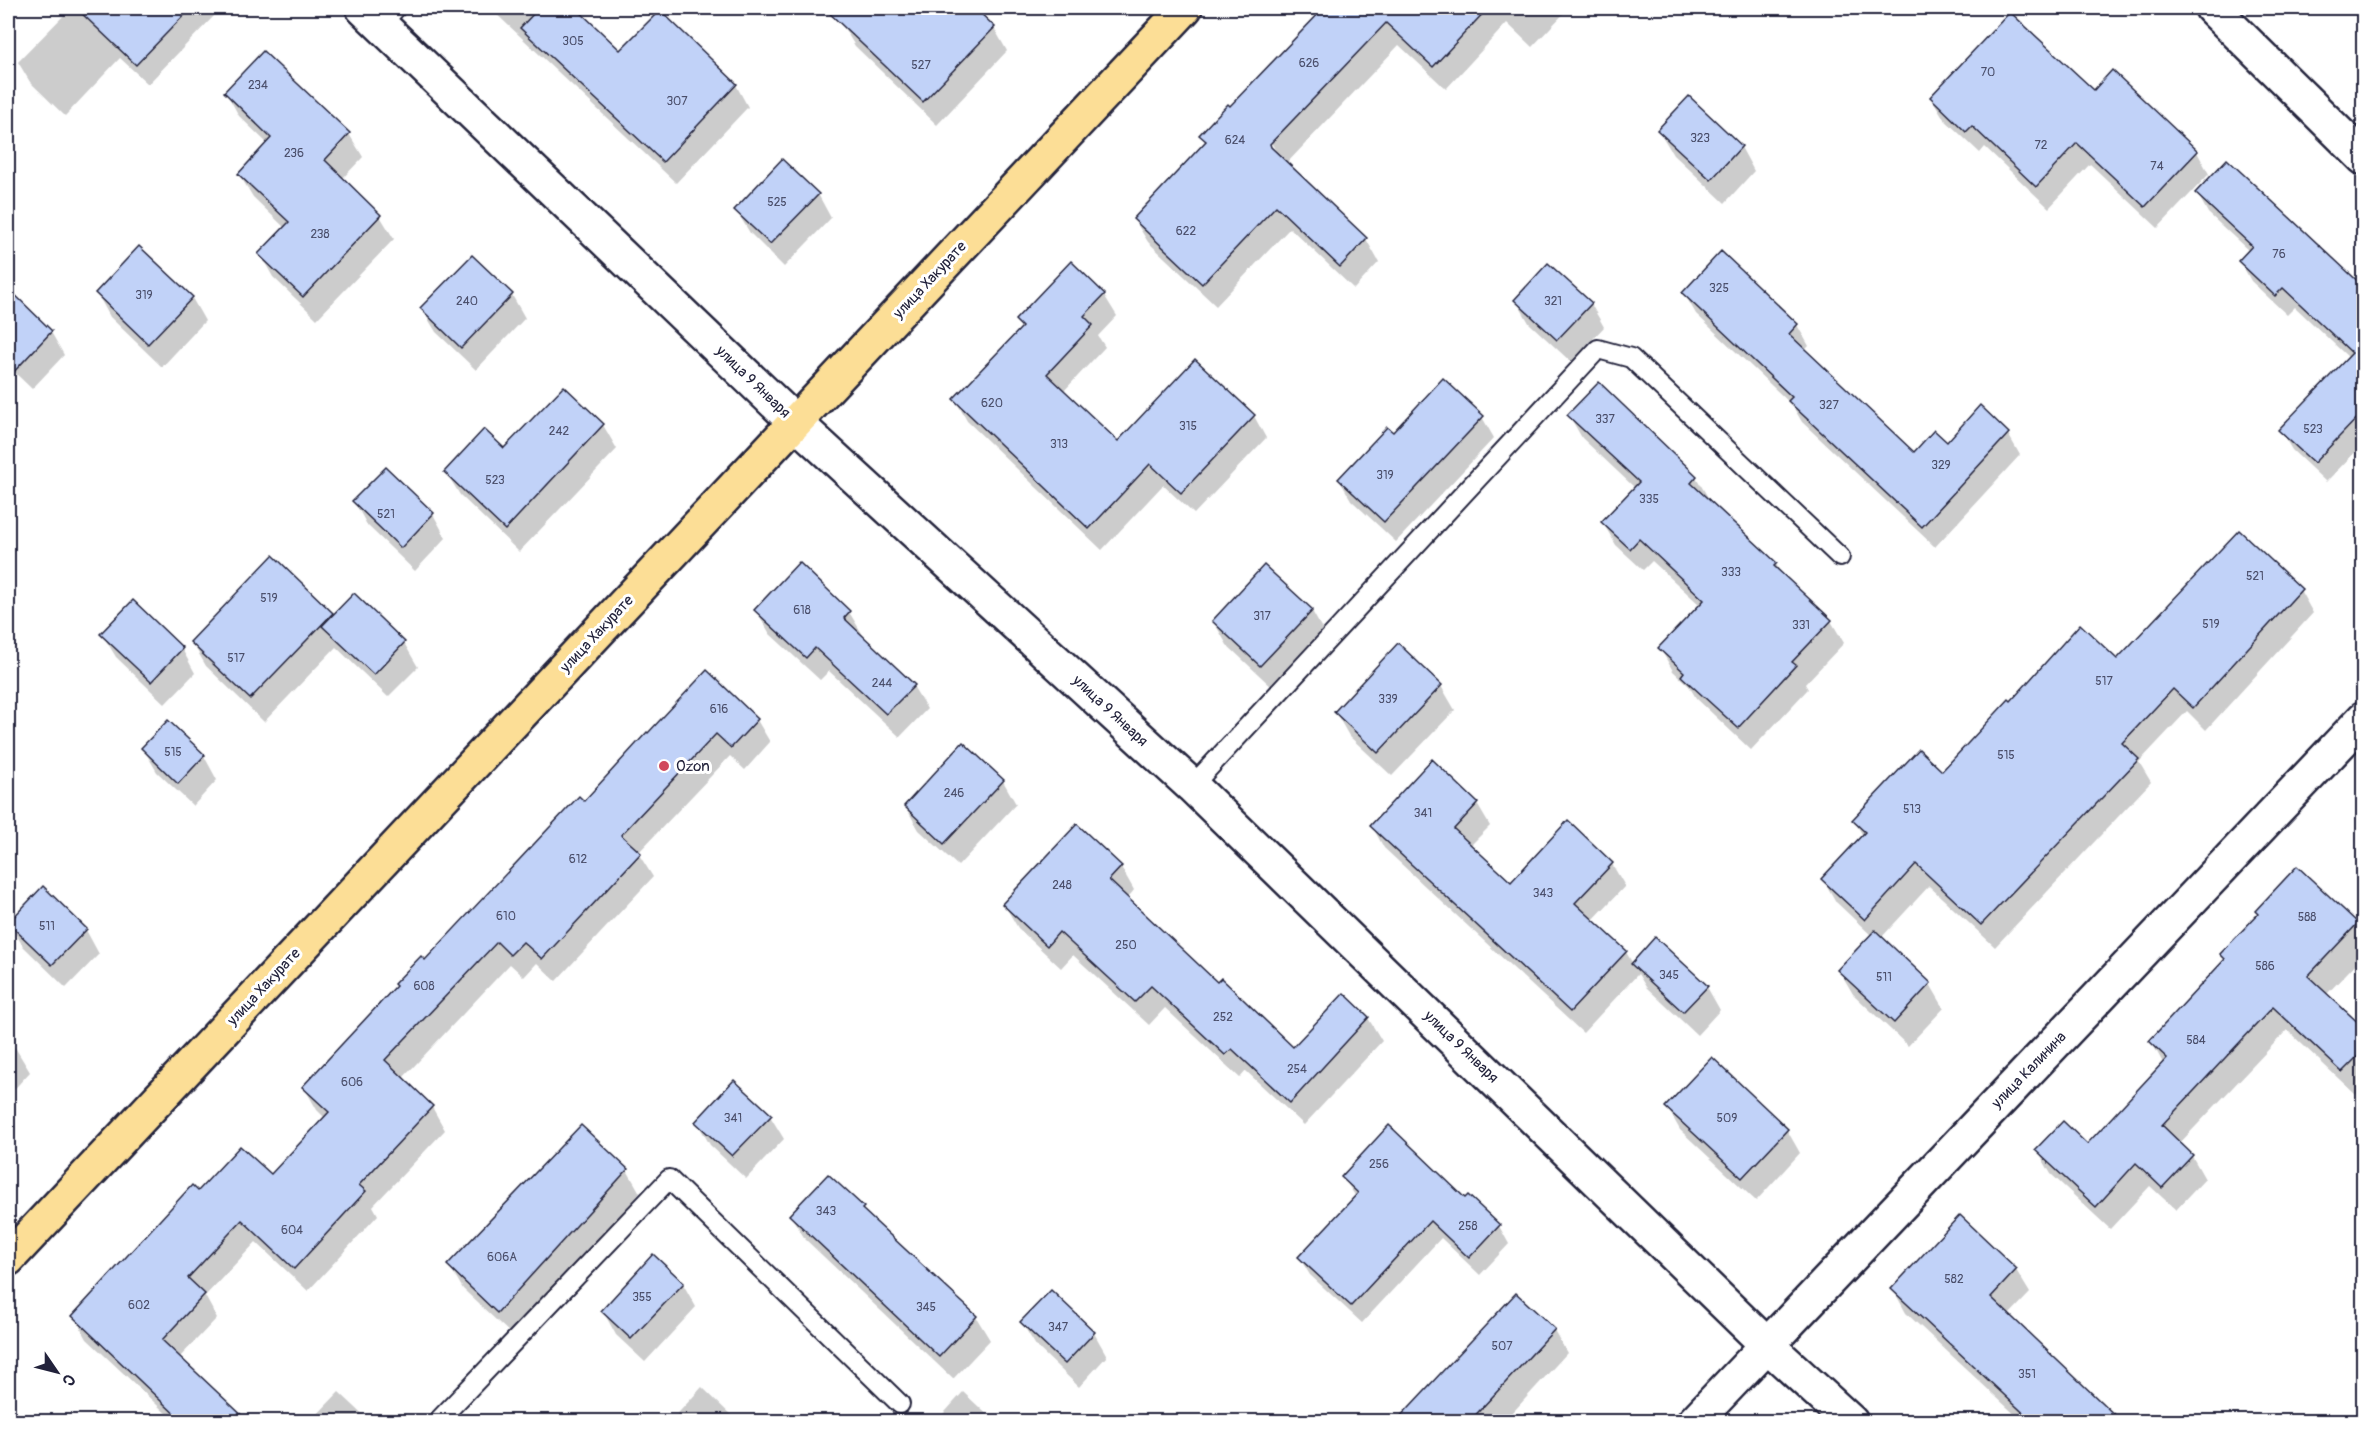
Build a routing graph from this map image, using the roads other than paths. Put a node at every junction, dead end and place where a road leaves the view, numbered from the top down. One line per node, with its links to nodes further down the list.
1 (1185, 8): 5 (main road, улица Хакурате)
2 (2212, 8): 4 (street)
3 (380, 13): 5 (street, улица 9 Января)
4 (2364, 158)
5 (796, 423): 8 (street, улица 9 Января); 9 (main road, улица Хакурате)
6 (1840, 557): 8 (lane)
7 (2364, 718): 10 (street, улица Калинина)
8 (1192, 786): 10 (street, улица 9 Января)
9 (8, 1259)
10 (1767, 1345): 13 (street, улица Калинина); 14 (street, улица 9 Января)
11 (900, 1404): 12 (lane)
12 (437, 1422)
13 (1694, 1422)
14 (1851, 1422)

